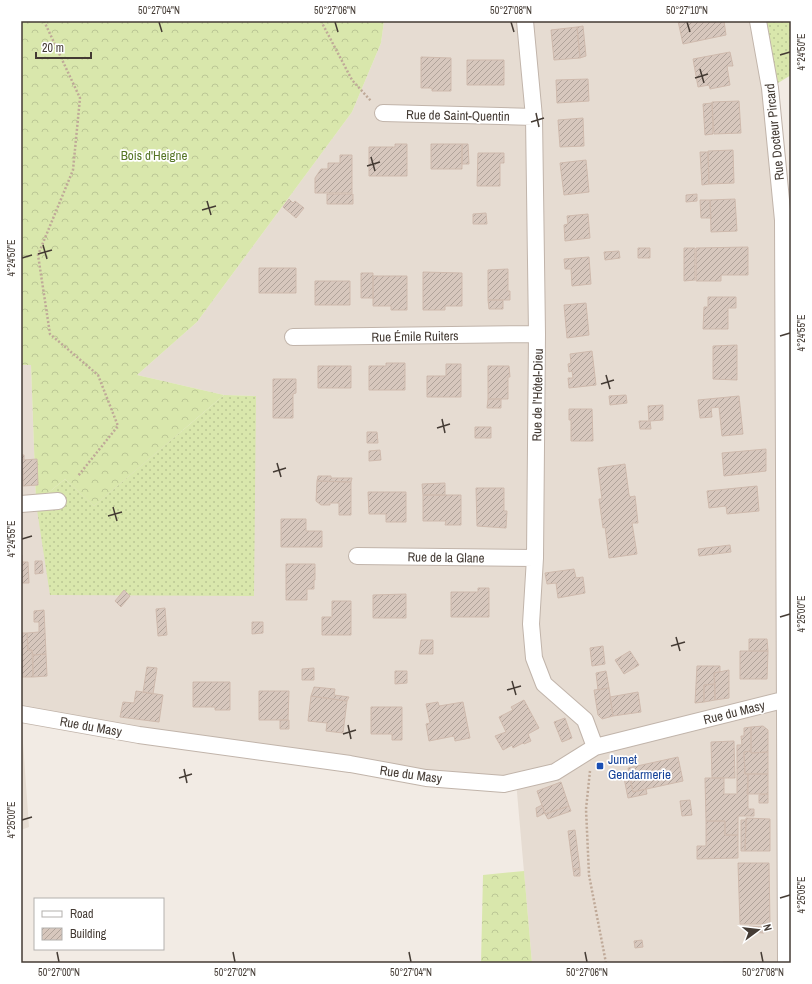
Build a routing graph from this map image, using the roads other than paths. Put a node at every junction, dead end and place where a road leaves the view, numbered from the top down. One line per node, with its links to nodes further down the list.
1 (525, 21): 4 (street, Rue de l’Hôtel-Dieu)
2 (758, 21): 11 (street, Rue Docteur Pircard)
3 (383, 113): 4 (street, Rue de Saint-Quentin)
4 (534, 117): 5 (street, Rue de l’Hôtel-Dieu)
5 (537, 334): 6 (street, Rue Émile Ruiters); 10 (street, Rue de l’Hôtel-Dieu)
6 (293, 338)
7 (58, 501): 8 (street)
8 (21, 504)
9 (357, 556): 10 (street, Rue de la Glane)
10 (534, 558): 13 (street, Rue de l’Hôtel-Dieu)
11 (788, 699): 13 (street, Rue du Masy); 14 (street, Rue Docteur Pircard)
12 (21, 714): 13 (street, Rue du Masy)
13 (595, 747)
14 (786, 963)

